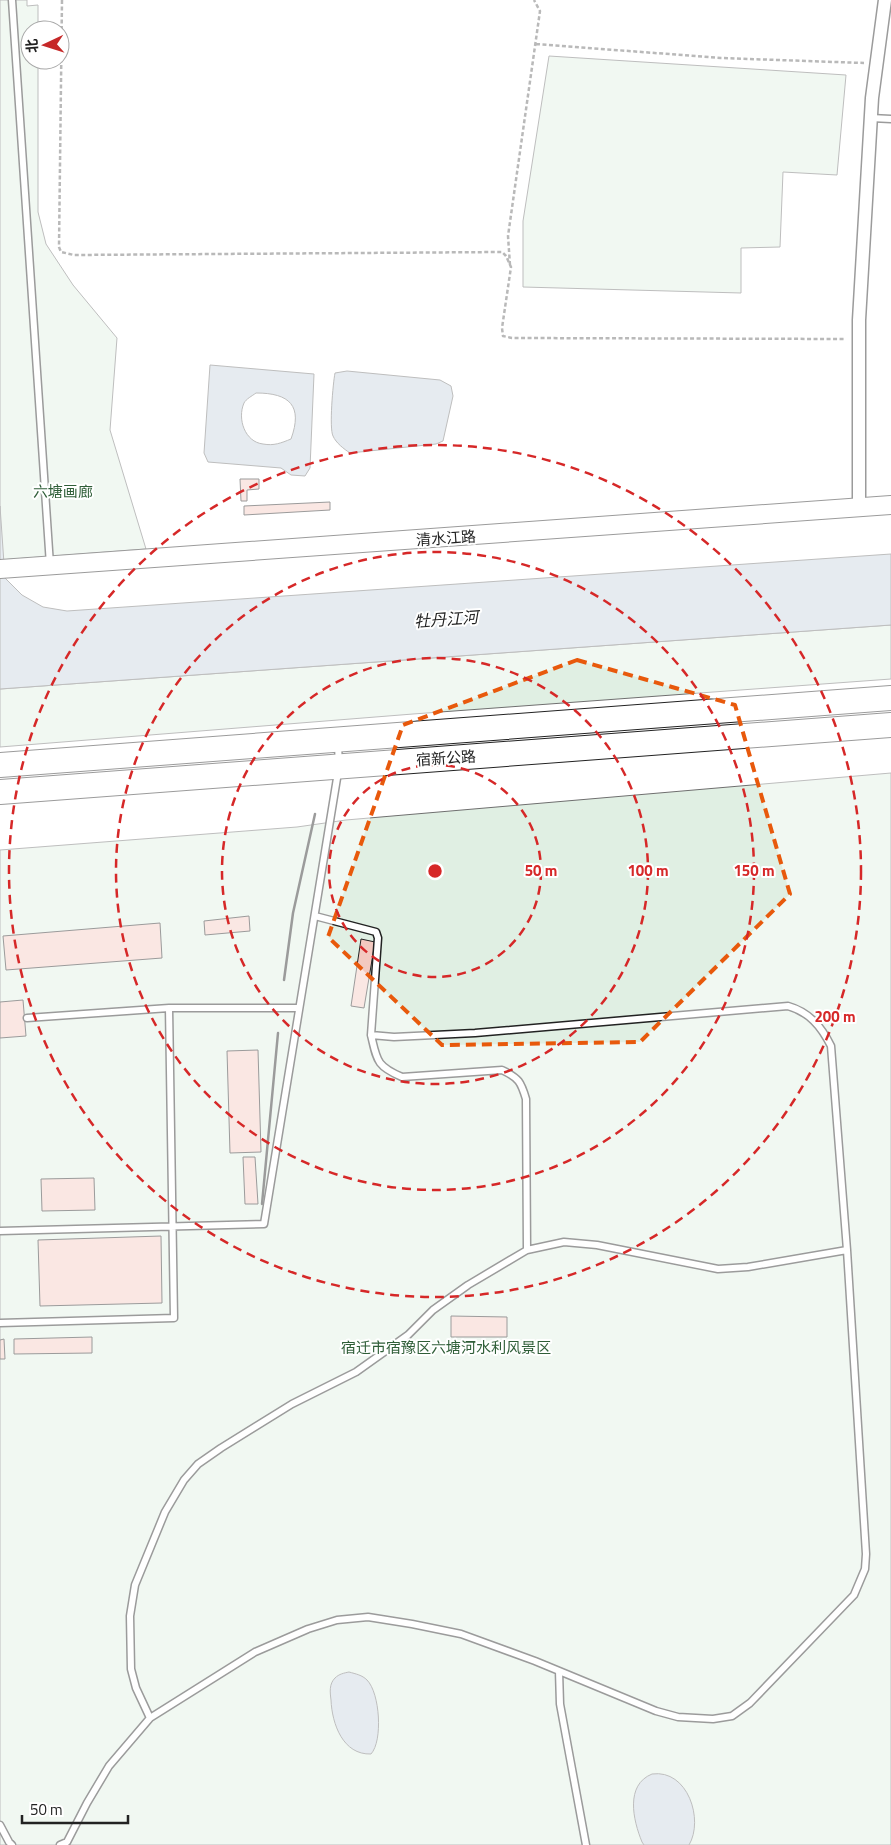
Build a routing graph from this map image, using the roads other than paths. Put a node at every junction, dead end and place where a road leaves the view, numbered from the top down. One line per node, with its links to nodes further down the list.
1 (12, 0): 7 (lane)
2 (885, 0): 3 (street)
3 (871, 118): 4 (lane); 6 (street)
4 (891, 119)
5 (891, 505): 6 (street, 清水江路)
6 (859, 507): 7 (street, 清水江路)
7 (50, 565): 8 (street, 清水江路)
8 (0, 569)
9 (891, 698): 11 (highway, 宿新公路)
10 (891, 724): 13 (highway, 宿新公路)
11 (337, 739): 12 (highway, 宿新公路); 13 (lane)
12 (0, 765)
13 (339, 766): 14 (highway, 宿新公路); 15 (lane)
14 (0, 792)
15 (315, 916): 17 (lane); 19 (lane)
16 (169, 1008): 17 (lane); 18 (lane); 20 (lane)
17 (299, 1008): 20 (lane)
18 (27, 1018)
19 (371, 1035): 22 (lane); 23 (lane)
20 (173, 1226): 21 (lane); 24 (lane)
21 (0, 1231)
22 (527, 1250): 23 (lane); 26 (lane)
23 (847, 1250): 25 (lane)
24 (0, 1323)
25 (559, 1671): 26 (lane); 30 (lane)
26 (150, 1718): 29 (lane)
27 (0, 1825): 28 (lane)
28 (12, 1845)
29 (60, 1845)
30 (586, 1845)

